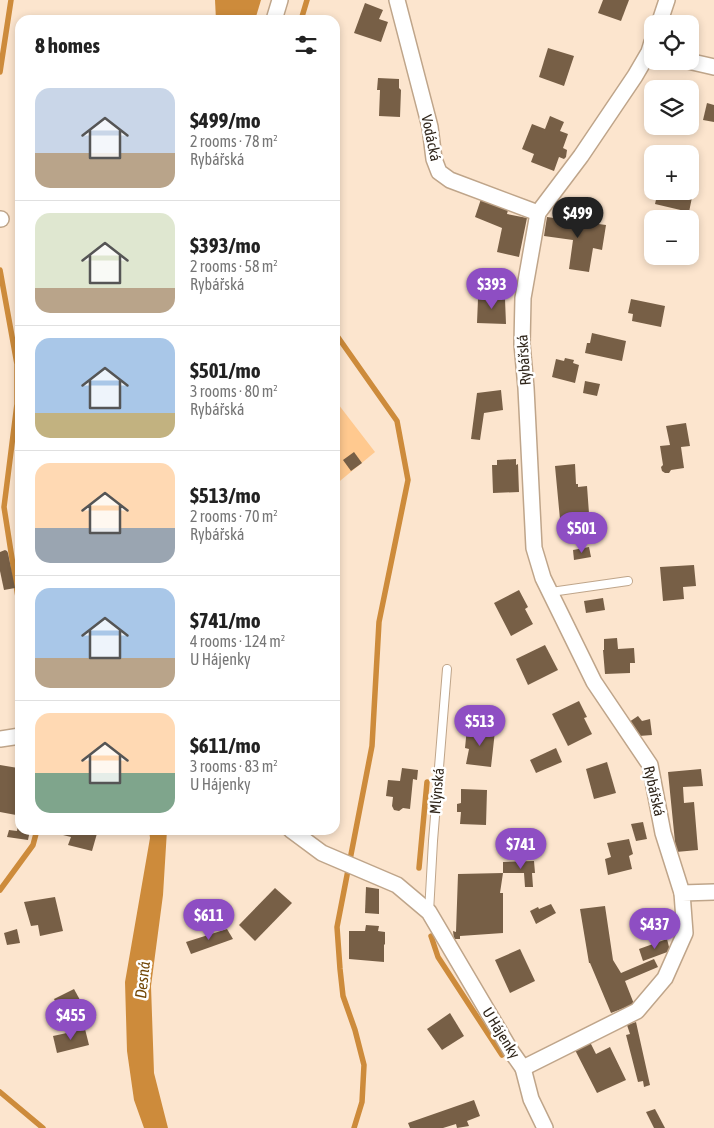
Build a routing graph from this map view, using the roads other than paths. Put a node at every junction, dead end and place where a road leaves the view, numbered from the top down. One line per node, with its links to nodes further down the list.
1 (280, 0): 4 (street)
2 (398, 0): 9 (street, Vodácká)
3 (666, 0): 5 (street)
4 (276, 15)
5 (662, 15)
6 (644, 61): 9 (street, Rybářská)
7 (699, 64): 8 (street)
8 (714, 67)
9 (538, 212): 11 (street, Rybářská)
10 (628, 581): 11 (lane)
11 (551, 592): 17 (street, Rybářská)
12 (447, 670): 18 (lane, Mlýnská)
13 (15, 737): 14 (street)
14 (0, 739)
15 (297, 835): 18 (street, U Hájenky)
16 (714, 892): 17 (street)
17 (682, 893): 19 (street, U Hájenky)
18 (429, 912): 19 (street, U Hájenky)
19 (523, 1068): 20 (street)
20 (545, 1128)

